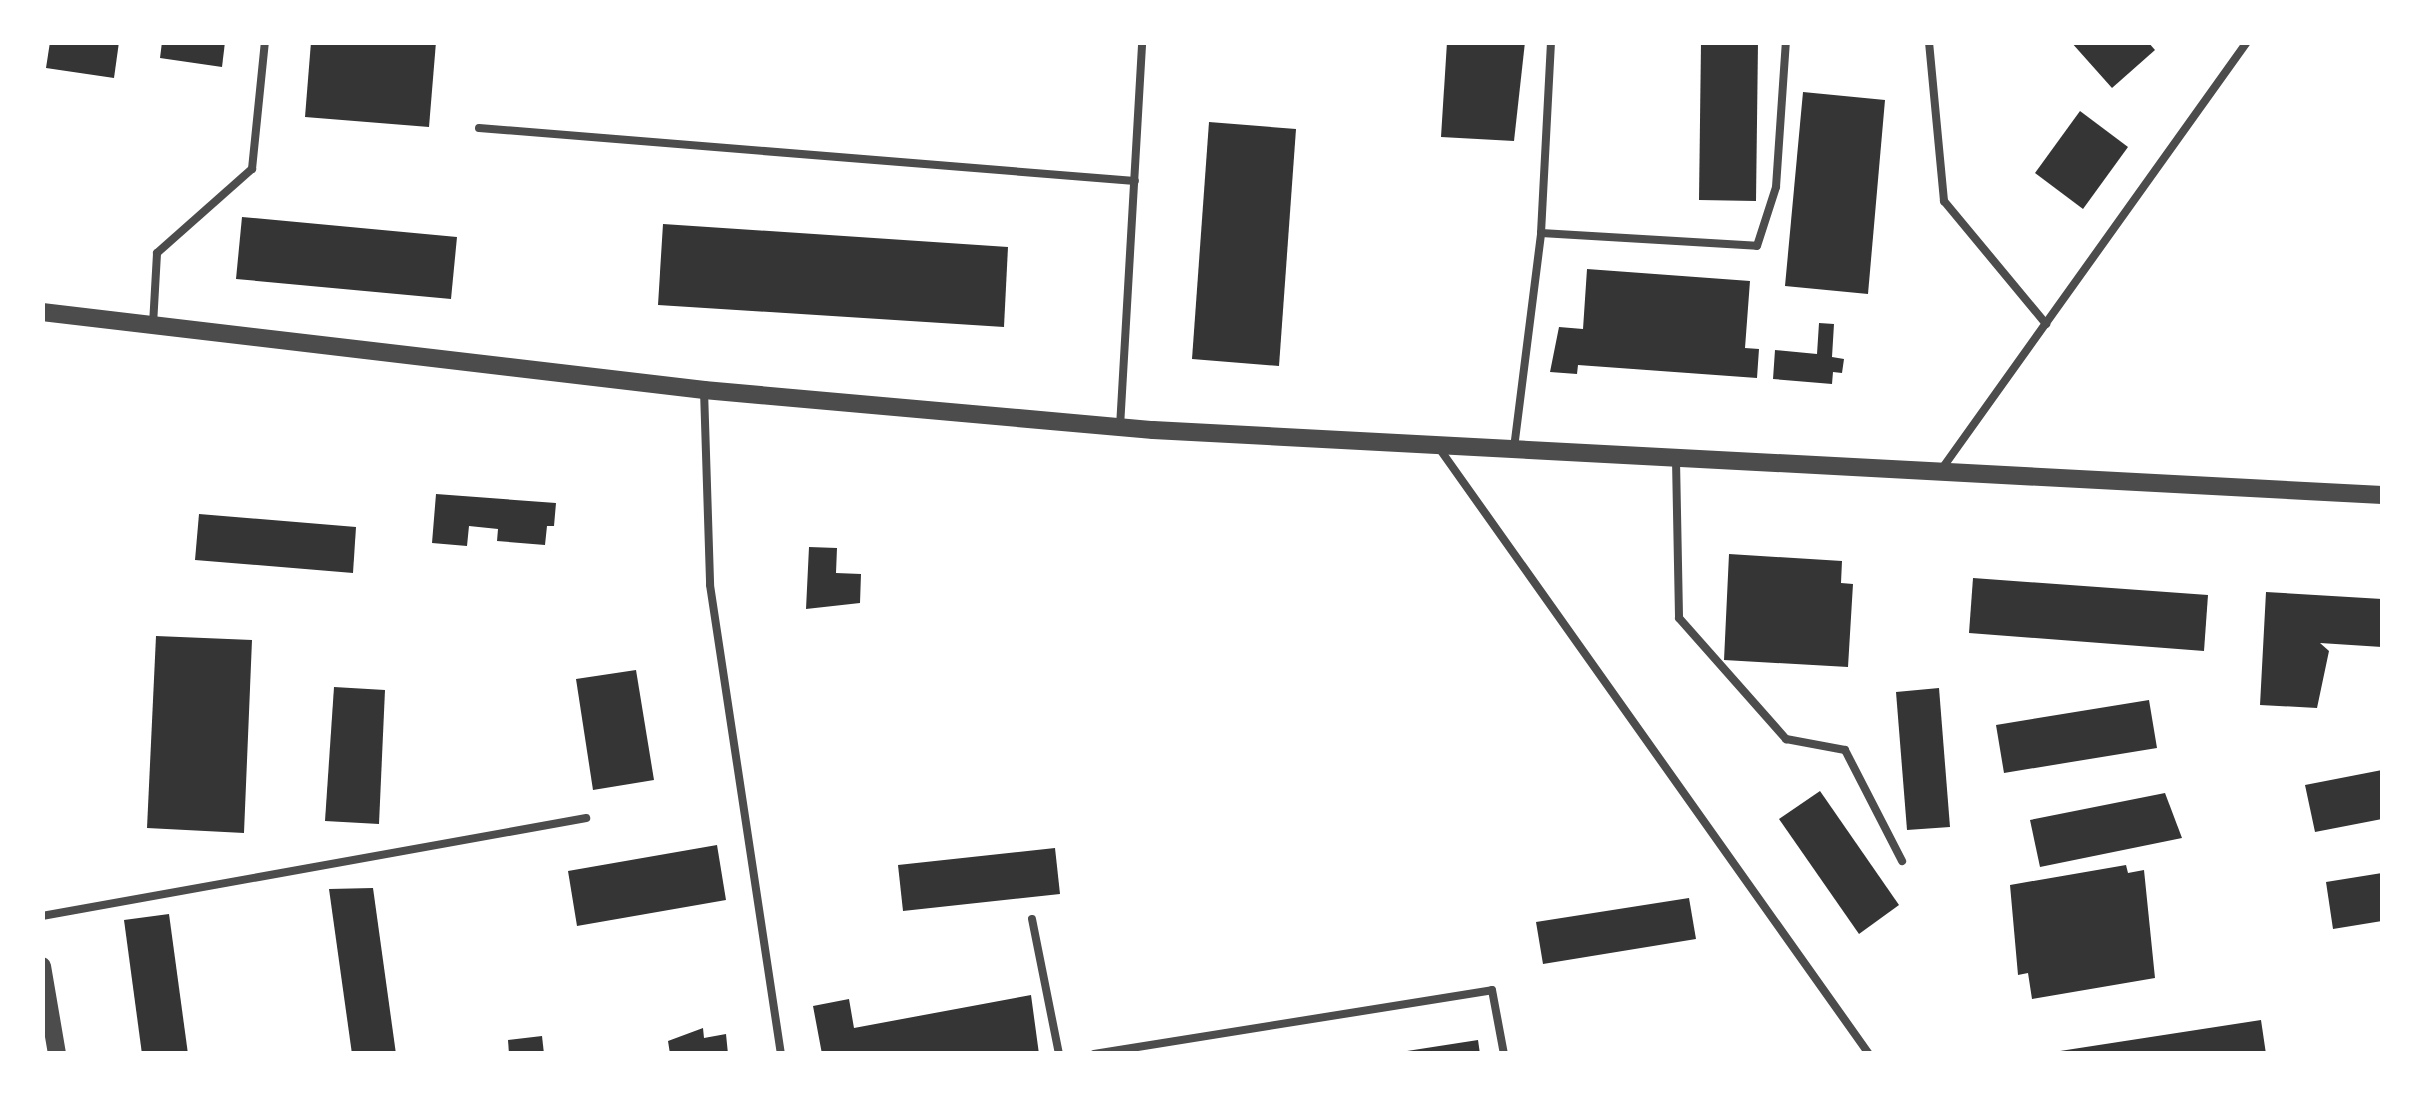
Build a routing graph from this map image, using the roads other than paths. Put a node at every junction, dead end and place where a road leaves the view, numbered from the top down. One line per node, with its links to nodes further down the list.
1 (266, 42): 12 (lane)
2 (1142, 42): 8 (lane)
3 (1551, 42): 9 (lane)
4 (1786, 42): 9 (lane)
5 (1929, 42): 11 (lane)
6 (2247, 42): 11 (lane)
7 (480, 128): 8 (lane)
8 (1134, 181): 14 (lane)
9 (1541, 234): 16 (lane)
10 (42, 312): 12 (street)
11 (2046, 324): 18 (lane)
12 (152, 326): 13 (street)
13 (704, 390): 14 (street); 26 (lane)
14 (1120, 427): 15 (street)
15 (1436, 444): 16 (street); 30 (lane)
16 (1514, 448): 17 (street)
17 (1676, 455): 18 (street); 21 (lane)
18 (1942, 470): 19 (street)
19 (2382, 494)
20 (586, 818): 22 (lane)
21 (1902, 861)
22 (42, 916)
23 (1032, 920): 27 (lane)
24 (42, 966): 25 (street)
25 (57, 1054)
26 (782, 1054)
27 (1059, 1054)
28 (1094, 1054): 29 (lane)
29 (1504, 1054)
30 (1868, 1054)

